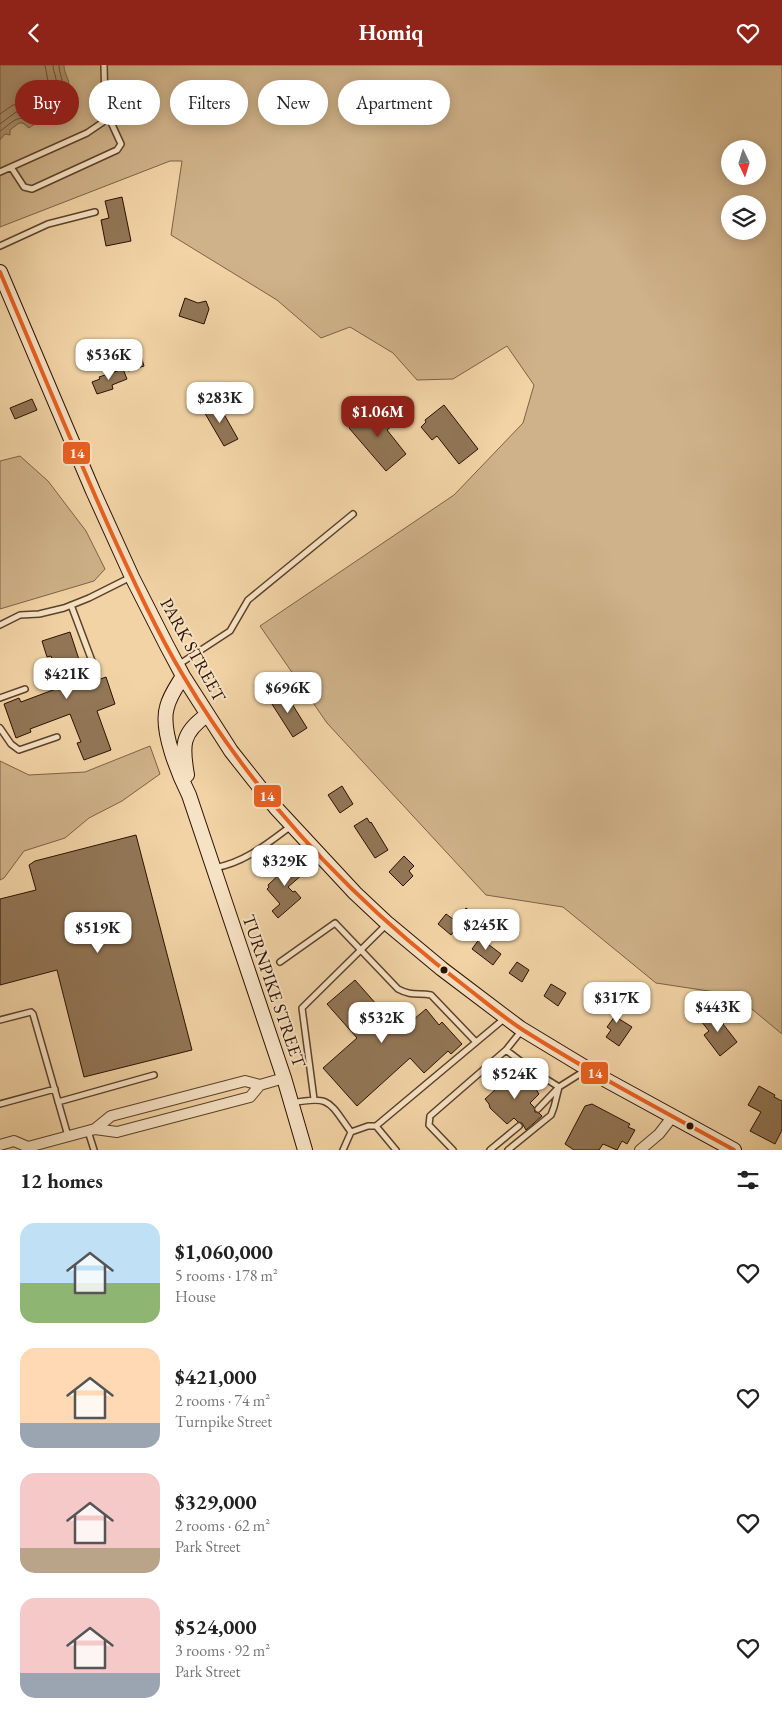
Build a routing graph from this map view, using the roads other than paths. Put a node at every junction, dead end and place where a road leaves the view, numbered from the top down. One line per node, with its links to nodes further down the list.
1 (104, 65): 2 (lane)
2 (104, 80)
3 (98, 125): 5 (lane)
4 (112, 125): 5 (lane)
5 (11, 167): 6 (lane)
6 (0, 171)
7 (95, 212): 8 (lane)
8 (0, 246)
9 (0, 272): 11 (main road, PARK STREET)
10 (353, 514): 15 (lane)
11 (132, 577): 12 (lane); 15 (main road, PARK STREET)
12 (71, 605): 13 (lane); 14 (lane)
13 (0, 625)
14 (95, 669)
15 (180, 671): 18 (main road, PARK STREET); 21 (main road, TURNPIKE STREET)
16 (25, 689): 17 (lane)
17 (0, 698)
18 (207, 715): 21 (main road); 22 (main road, PARK STREET)
19 (0, 728): 20 (lane)
20 (57, 737)
21 (189, 795): 23 (main road, TURNPIKE STREET)
22 (292, 826): 23 (lane); 24 (main road, PARK STREET)
23 (213, 868): 34 (main road, TURNPIKE STREET)
24 (388, 923): 25 (lane); 27 (main road, PARK STREET)
25 (361, 949): 26 (lane); 30 (lane); 38 (lane)
26 (280, 963)
27 (505, 1017): 29 (main road, PARK STREET); 30 (lane)
28 (0, 1020): 37 (lane)
29 (522, 1030): 31 (lane); 32 (main road, PARK STREET)
30 (476, 1041): 44 (lane)
31 (506, 1050): 36 (lane); 55 (lane)
32 (587, 1069): 36 (lane); 43 (main road, PARK STREET)
33 (154, 1075): 39 (lane)
34 (284, 1078): 35 (street); 40 (main road, TURNPIKE STREET)
35 (260, 1085): 46 (street); 46 (street)
36 (559, 1087): 42 (lane); 57 (lane)
37 (55, 1089): 39 (lane); 41 (lane)
38 (314, 1099): 40 (lane); 47 (lane)
39 (58, 1102): 48 (lane)
40 (292, 1103): 52 (main road, TURNPIKE STREET)
41 (0, 1104)
42 (538, 1109)
43 (673, 1116): 58 (street); 59 (main road, PARK STREET)
44 (376, 1126): 47 (lane); 54 (lane)
45 (520, 1126): 56 (lane)
46 (92, 1130): 48 (street); 51 (lane)
47 (351, 1132): 53 (lane)
48 (68, 1136): 50 (street)
49 (0, 1145): 50 (street)
50 (32, 1148)
51 (94, 1150)
52 (305, 1150)
53 (343, 1150)
54 (396, 1150)
55 (453, 1150)
56 (490, 1150)
57 (508, 1150)
58 (640, 1150)
59 (734, 1150)

